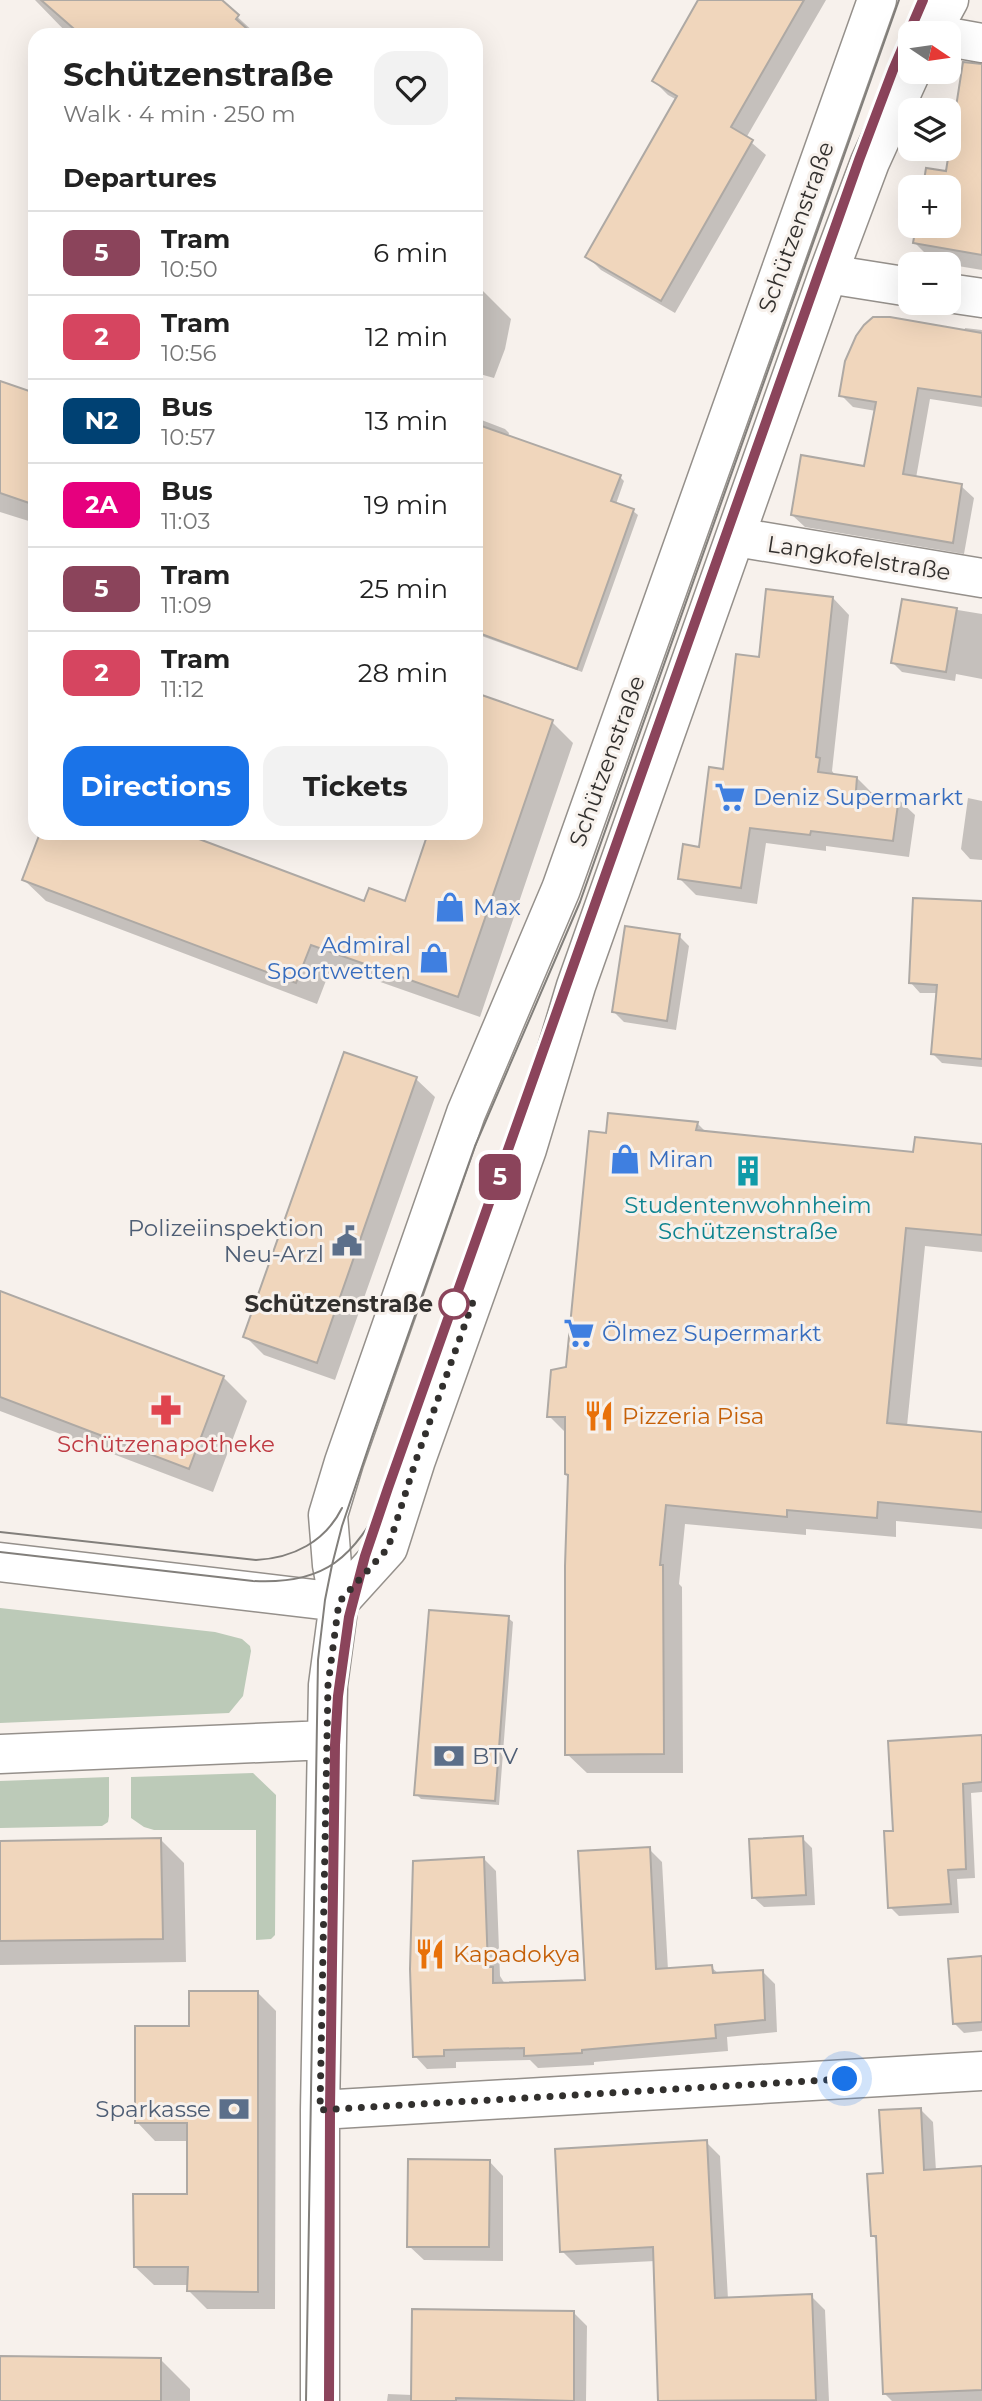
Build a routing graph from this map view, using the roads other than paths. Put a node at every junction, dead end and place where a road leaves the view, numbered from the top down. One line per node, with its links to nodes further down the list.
1 (877, 0): 12 (street, Schützenstraße)
2 (961, 35): 3 (street)
3 (982, 43)
4 (906, 84): 5 (street, Schützenstraße)
5 (828, 274): 6 (street); 9 (street, Schützenstraße)
6 (898, 285)
7 (961, 295): 8 (street)
8 (982, 298)
9 (736, 537): 10 (street, Langkofelstraße); 12 (street, Schützenstraße)
10 (982, 578)
11 (0, 1562): 12 (street)
12 (339, 1602): 13 (street, Schützenstraße)
13 (327, 1740): 14 (street); 16 (street, Schützenstraße)
14 (0, 1755)
15 (982, 2071): 16 (street)
16 (320, 2110): 17 (street, Schützenstraße)
17 (320, 2401)

